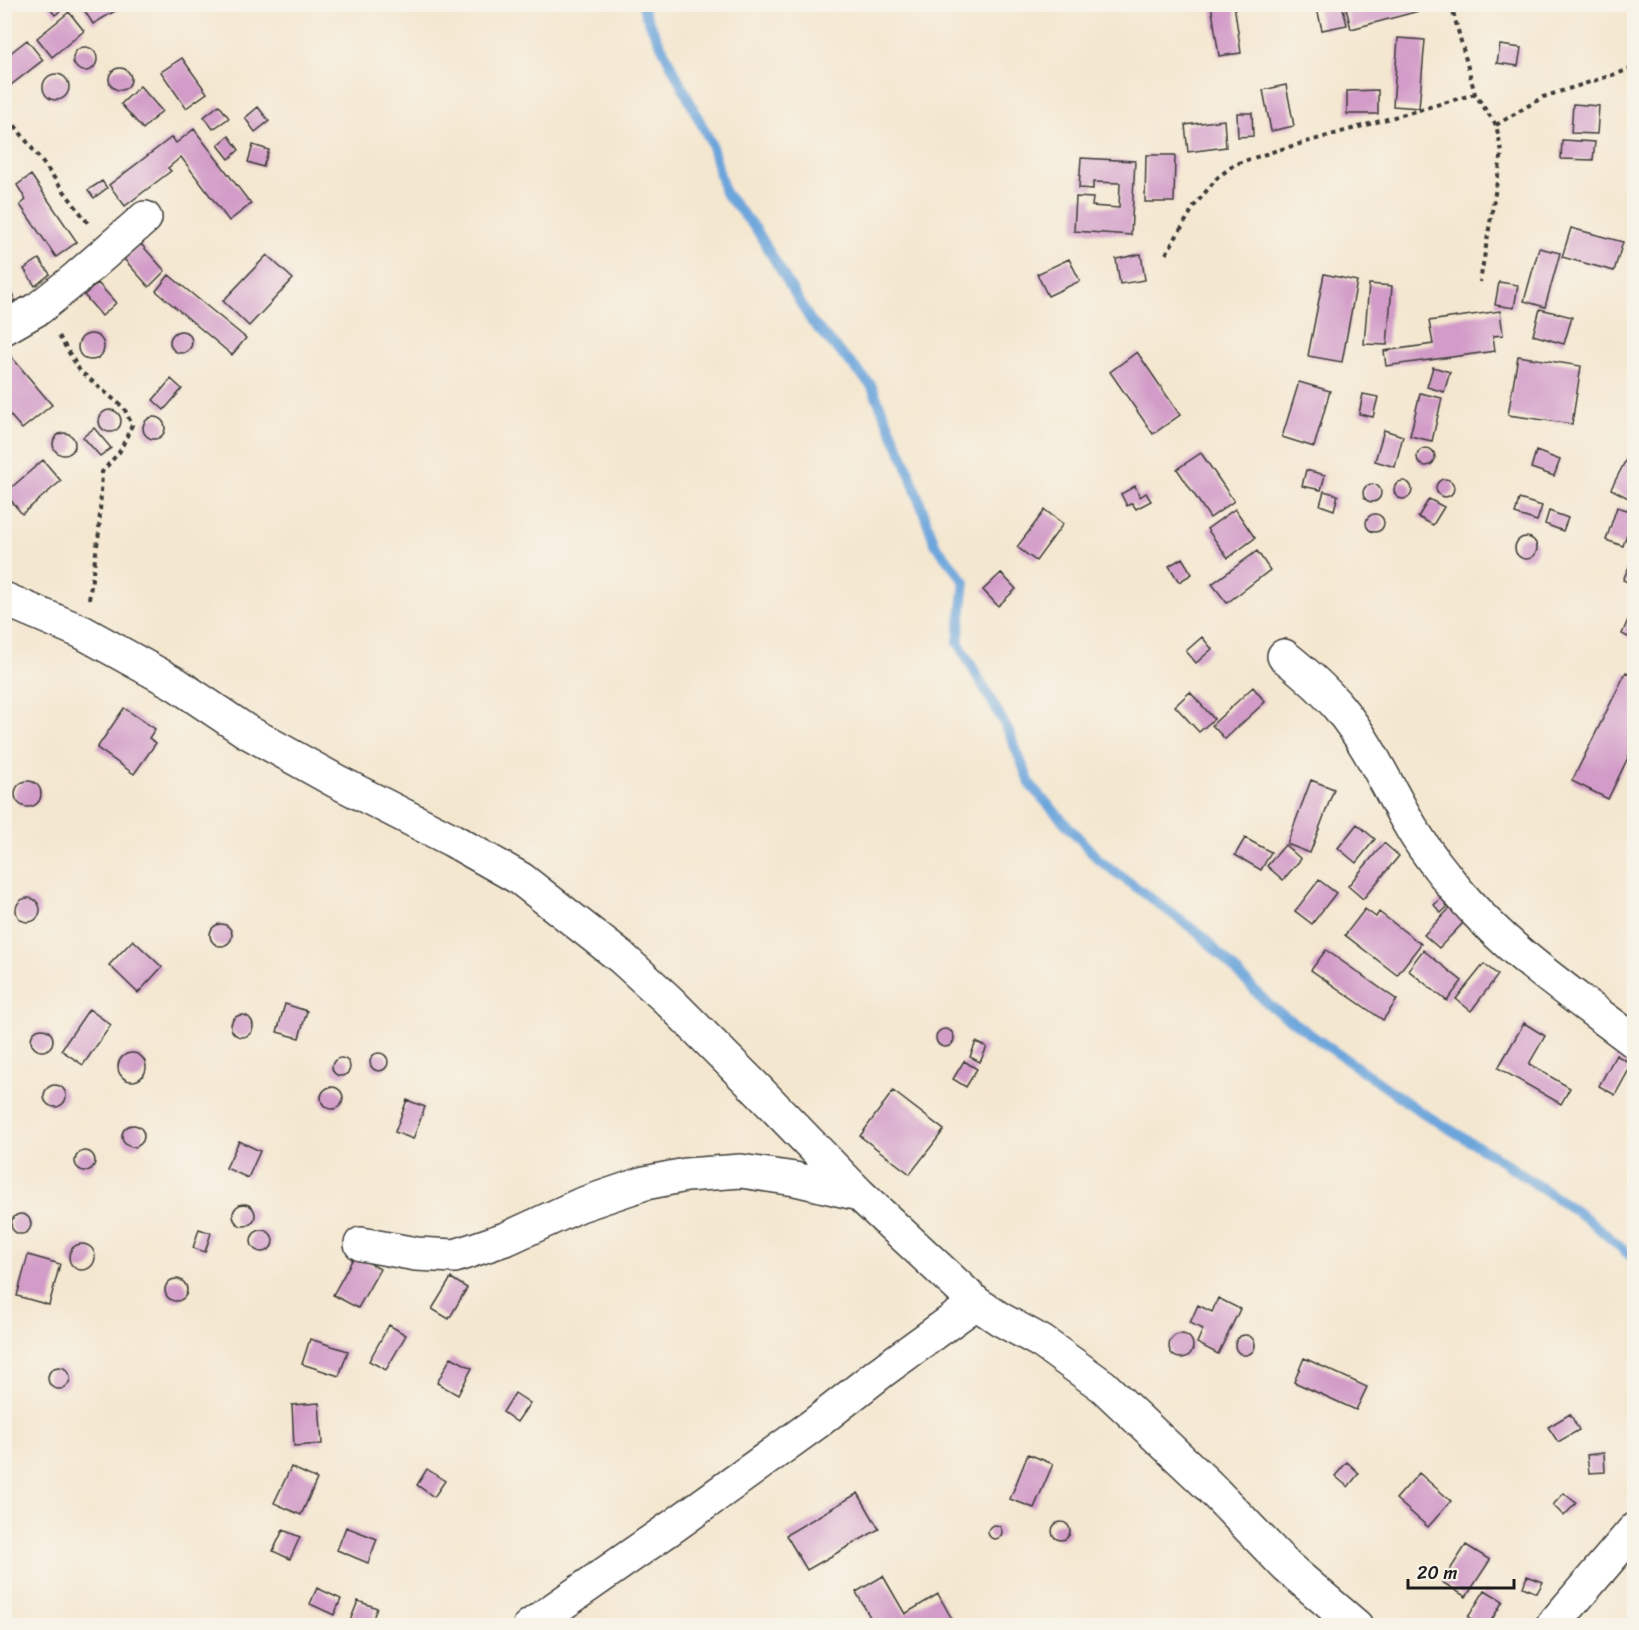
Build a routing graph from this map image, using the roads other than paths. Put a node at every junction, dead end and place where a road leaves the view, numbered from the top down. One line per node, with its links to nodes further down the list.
1 (145, 218): 2 (street)
2 (4, 328)
3 (4, 599): 6 (street)
4 (1284, 656): 5 (street)
5 (1635, 1041)
6 (858, 1194): 7 (street); 8 (street)
7 (361, 1244)
8 (976, 1303): 10 (street); 11 (street)
9 (1635, 1530): 12 (street)
10 (530, 1626)
11 (1356, 1626)
12 (1552, 1626)

